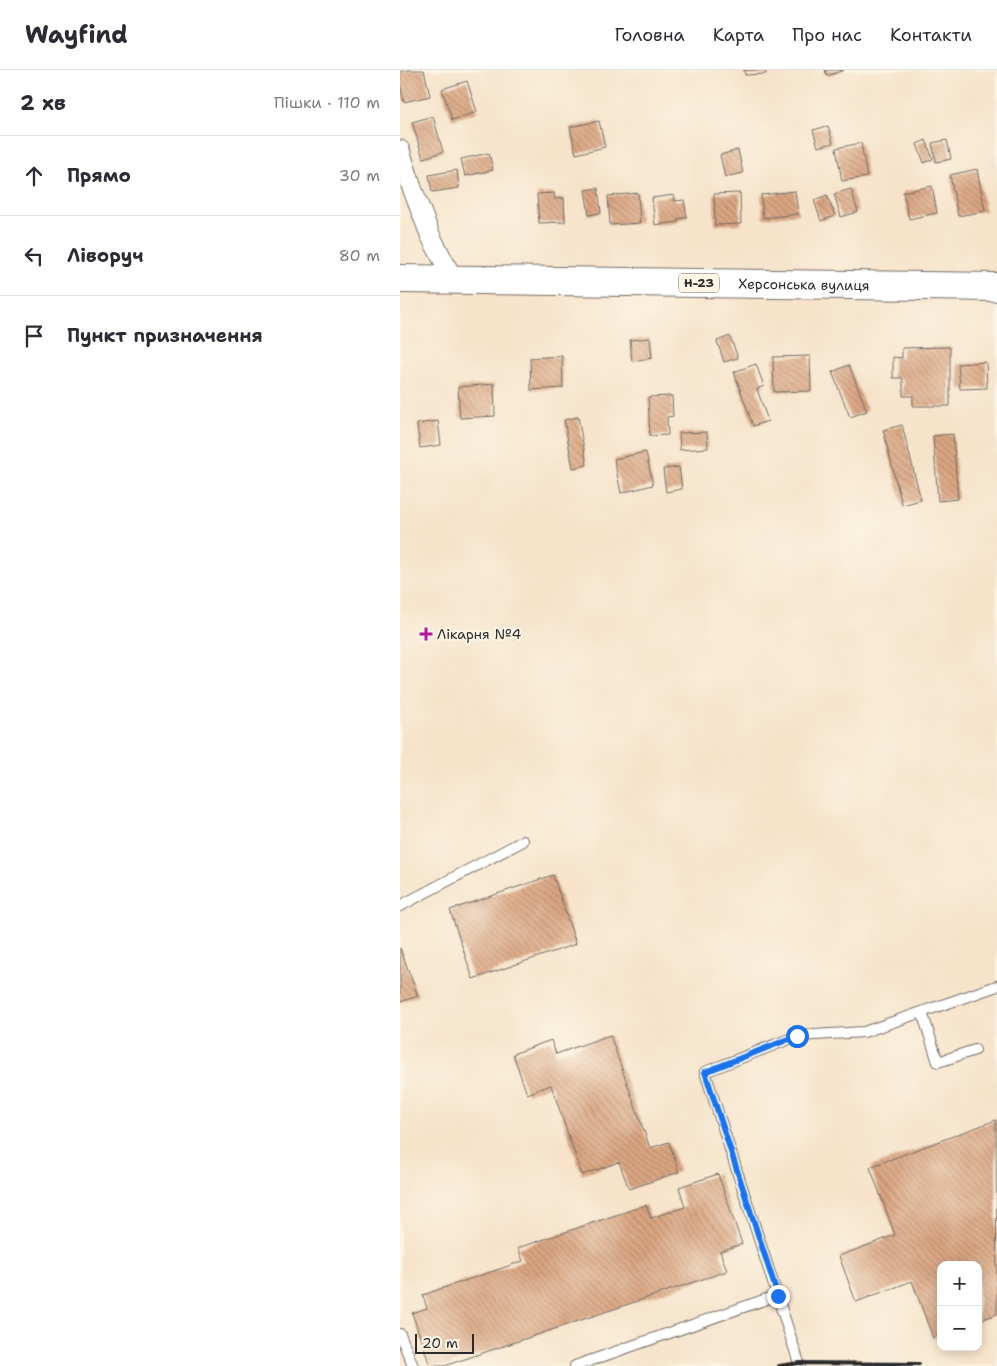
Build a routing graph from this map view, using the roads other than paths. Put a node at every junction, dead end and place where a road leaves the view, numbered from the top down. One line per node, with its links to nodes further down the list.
1 (400, 150): 3 (street)
2 (400, 279): 3 (main road, Херсонська вулиця / Н-23)
3 (453, 279): 4 (main road, Херсонська вулиця / Н-23)
4 (997, 287)
5 (523, 841): 6 (lane)
6 (400, 906)
7 (997, 986): 8 (lane)
8 (922, 1012): 9 (lane); 10 (lane)
9 (976, 1050)
10 (778, 1296): 13 (lane); 14 (lane)
11 (400, 1334): 12 (lane)
12 (412, 1366)
13 (576, 1366)
14 (800, 1366)

